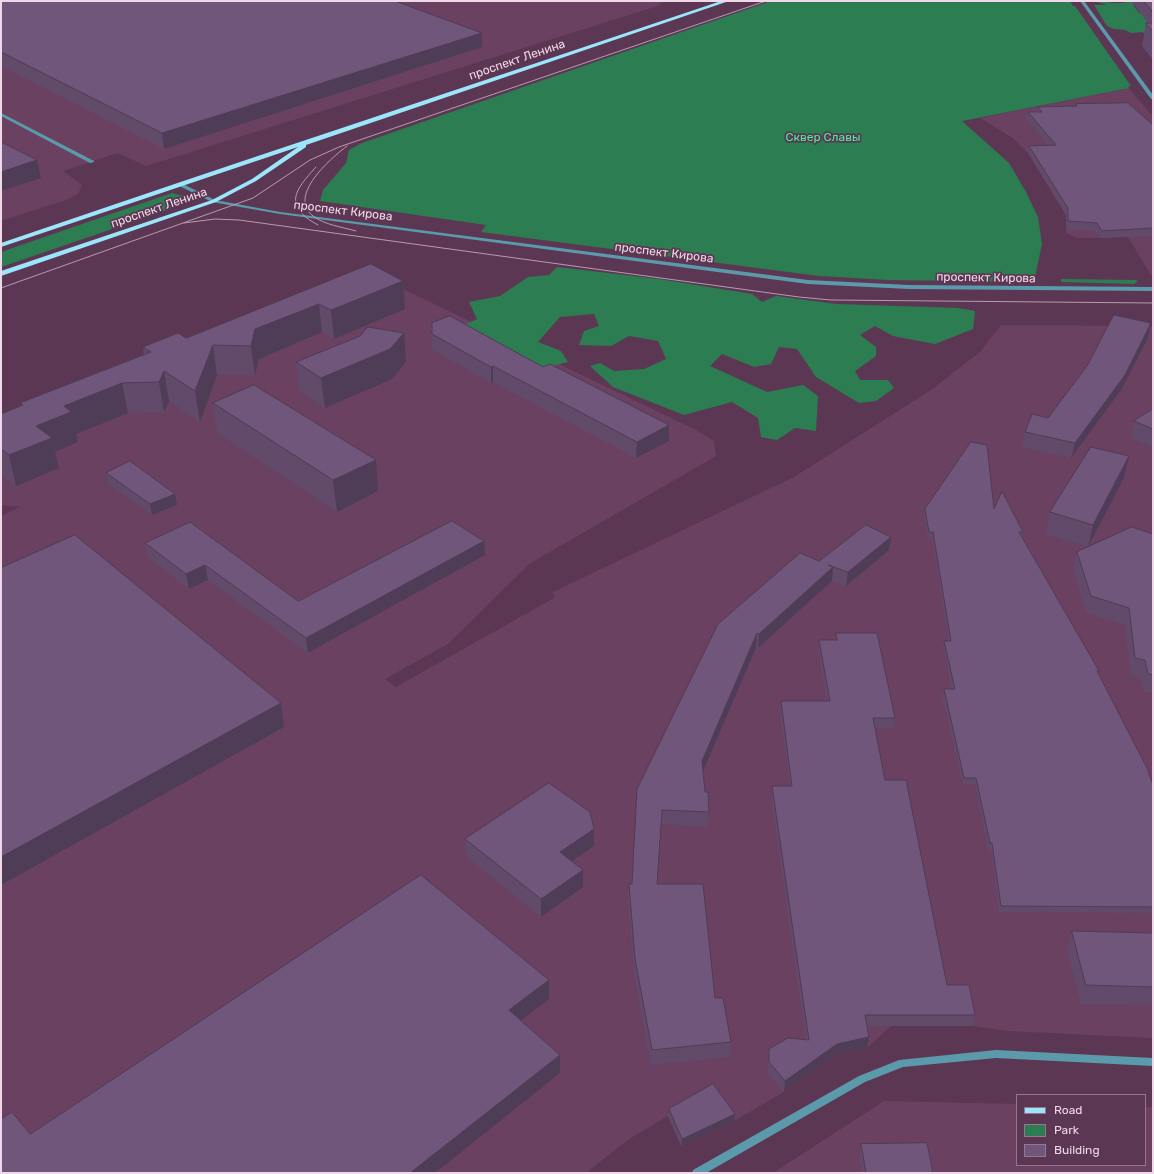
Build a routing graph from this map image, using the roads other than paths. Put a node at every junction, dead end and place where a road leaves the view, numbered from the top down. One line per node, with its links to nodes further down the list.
1 (726, 1): 5 (main road, проспект Ленина)
2 (1082, 1): 3 (street)
3 (1153, 98)
4 (1, 114): 6 (street)
5 (314, 140): 7 (main road, проспект Ленина); 8 (main road, проспект Ленина)
6 (92, 162)
7 (179, 184): 8 (street, проспект Кирова); 9 (main road, проспект Ленина)
8 (214, 201): 10 (main road, проспект Ленина); 11 (street, проспект Кирова)
9 (1, 245)
10 (1, 274)
11 (1153, 289)
12 (1153, 1062): 13 (street)
13 (698, 1173)

